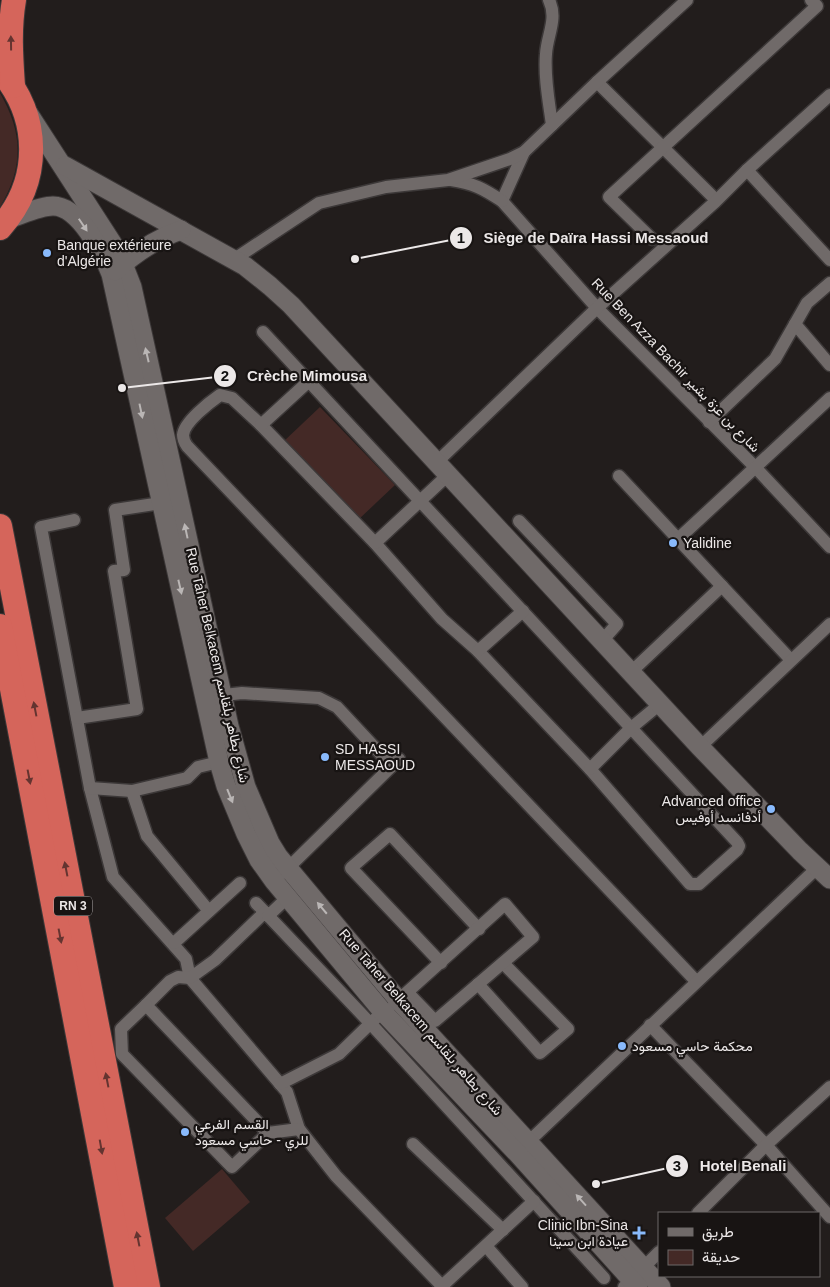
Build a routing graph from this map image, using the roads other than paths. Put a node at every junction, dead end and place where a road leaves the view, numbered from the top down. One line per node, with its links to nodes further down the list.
1 (14, 0): 5 (highway, one-way to 1)
2 (687, 0): 6 (street)
3 (811, 0): 10 (street)
4 (553, 2): 9 (street)
5 (6, 78): 8 (highway)
6 (597, 82): 9 (street); 10 (street)
7 (830, 95): 13 (street)
8 (24, 107): 12 (main road, Rue Taher Belkacem شارع بطاهر بلقاسم); 20 (highway)
9 (552, 125): 11 (street)
10 (663, 147): 16 (street); 22 (street)
11 (524, 152): 14 (street); 17 (street)
12 (62, 164): 15 (main road, Rue Taher Belkacem شارع بطاهر بلقاسم); 19 (main road)
13 (747, 170): 24 (street); 27 (street)
14 (448, 180): 17 (street, Rue Ben Azza Bachir شارع بن عزة بشير); 23 (street)
15 (83, 196): 18 (main road); 19 (main road); 25 (main road, Rue Taher Belkacem شارع بطاهر بلقاسم)
16 (712, 196)
17 (502, 201): 27 (street, Rue Ben Azza Bachir شارع بن عزة بشير)
18 (51, 206): 20 (main road); 25 (main road, Rue Taher Belkacem شارع بطاهر بلقاسم, one-way to 25)
19 (144, 210): 21 (main road)
20 (4, 223)
21 (181, 230): 23 (main road); 25 (main road)
22 (652, 239)
23 (233, 260): 35 (main road)
24 (830, 260)
25 (117, 269): 39 (main road, Rue Taher Belkacem شارع بطاهر بلقاسم, one-way to 39); 56 (main road, Rue Taher Belkacem شارع بطاهر بلقاسم, one-way to 25)
26 (830, 282): 28 (street)
27 (597, 308): 33 (street, Rue Ben Azza Bachir شارع بن عزة بشير); 35 (street)
28 (795, 324): 30 (street); 33 (street)
29 (263, 332): 31 (street)
30 (830, 365)
31 (309, 380): 34 (street); 38 (street)
32 (830, 398): 36 (street)
33 (709, 422): 36 (street, Rue Ben Azza Bachir شارع بن عزة بشير)
34 (261, 425): 44 (street); 78 (street)
35 (443, 468): 38 (street); 47 (main road)
36 (756, 468): 43 (street); 45 (street, Rue Ben Azza Bachir شارع بن عزة بشير)
37 (619, 476): 43 (street)
38 (420, 499): 44 (street); 49 (street)
39 (161, 503): 56 (main road, Rue Taher Belkacem شارع بطاهر بلقاسم, one-way to 56); 58 (street)
40 (74, 520): 58 (street)
41 (519, 522): 46 (street)
42 (0, 526): 100 (highway, RN 3, one-way to 42)
43 (678, 539): 48 (street)
44 (375, 543): 53 (street)
45 (830, 547)
46 (552, 556): 47 (street); 52 (street)
47 (538, 572): 52 (main road)
48 (722, 586): 54 (street); 55 (street)
49 (523, 611): 53 (street); 59 (street)
50 (830, 624): 54 (street)
51 (0, 626): 99 (highway, RN 3, one-way to 99)
52 (602, 642): 55 (main road)
53 (478, 651): 62 (street)
54 (791, 660): 60 (street)
55 (631, 672): 57 (main road)
56 (214, 697): 61 (main road, Rue Taher Belkacem شارع بطاهر بلقاسم); 65 (main road, Rue Taher Belkacem شارع بطاهر بلقاسم); 65 (street)
57 (660, 704): 59 (street); 60 (main road)
58 (77, 718): 63 (street)
59 (632, 728): 62 (street); 62 (street)
60 (700, 747): 66 (main road)
61 (219, 762): 64 (street); 67 (main road, Rue Taher Belkacem شارع بطاهر بلقاسم, one-way to 67)
62 (590, 769)
63 (90, 788): 64 (street); 74 (street)
64 (132, 791): 71 (street)
65 (288, 868): 67 (street); 80 (main road, Rue Taher Belkacem شارع بطاهر بلقاسم, one-way to 65)
66 (823, 874): 78 (street)
67 (274, 881): 69 (main road, Rue Taher Belkacem شارع بطاهر بلقاسم)
68 (240, 883): 71 (street)
69 (287, 898): 72 (street); 82 (main road, Rue Taher Belkacem شارع بطاهر بلقاسم)
70 (256, 903): 72 (street)
71 (209, 911): 74 (street)
72 (266, 914): 77 (street); 82 (street)
73 (479, 929): 75 (street); 75 (street); 76 (street)
74 (174, 944): 77 (street)
75 (441, 963): 80 (street)
76 (503, 963): 79 (street); 79 (street)
77 (190, 978): 81 (street); 84 (street)
78 (696, 982): 83 (street)
79 (478, 984): 80 (street)
80 (404, 997): 82 (street); 90 (main road, Rue Taher Belkacem شارع بطاهر بلقاسم)
81 (146, 1005): 87 (street); 87 (street)
82 (377, 1018): 84 (street); 90 (main road, Rue Taher Belkacem شارع بطاهر بلقاسم); 91 (street)
83 (650, 1025): 89 (street); 90 (street)
84 (280, 1084): 86 (street)
85 (830, 1087): 89 (street)
86 (299, 1129): 87 (street); 101 (street)
87 (268, 1133)
88 (413, 1144): 94 (street)
89 (766, 1145): 92 (street); 93 (street)
90 (522, 1147): 98 (main road, Rue Taher Belkacem شارع بطاهر بلقاسم)
91 (534, 1201): 94 (street); 97 (street)
92 (699, 1212)
93 (830, 1217)
94 (503, 1230): 95 (street)
95 (486, 1246): 101 (street); 102 (street)
96 (658, 1253): 98 (street)
97 (604, 1278)
98 (634, 1280): 103 (main road, Rue Taher Belkacem شارع بطاهر بلقاسم)
99 (126, 1287)
100 (148, 1287)
101 (443, 1287)
102 (522, 1287)
103 (662, 1287)

